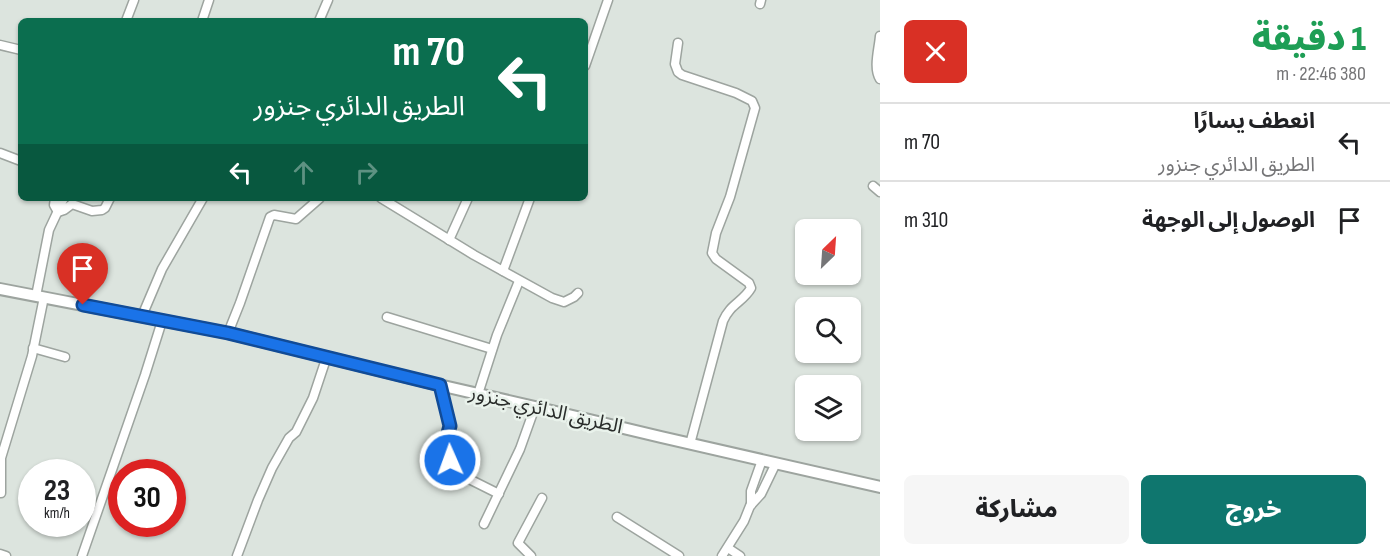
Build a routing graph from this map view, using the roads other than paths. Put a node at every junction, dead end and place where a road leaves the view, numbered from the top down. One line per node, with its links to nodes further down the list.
1 (134, 0): 5 (street)
2 (209, 0): 6 (street)
3 (328, 0): 7 (street)
4 (608, 0): 12 (street)
5 (127, 18)
6 (203, 18)
7 (320, 18)
8 (880, 36): 13 (street)
9 (678, 43): 42 (street)
10 (0, 45): 11 (street)
11 (18, 49)
12 (588, 57)
13 (880, 79)
14 (0, 153): 15 (street)
15 (18, 160)
16 (55, 201): 24 (street)
17 (63, 201): 24 (street)
18 (108, 201): 24 (street)
19 (201, 201): 31 (street)
20 (317, 201): 34 (street)
21 (386, 201): 25 (street)
22 (467, 201): 25 (street)
23 (530, 201): 26 (street)
24 (58, 212): 30 (street)
25 (449, 240): 26 (street)
26 (503, 271): 27 (street)
27 (519, 281): 29 (street); 36 (street)
28 (0, 289): 30 (main road, الطريق الدائري جنزور)
29 (578, 293)
30 (40, 296): 31 (main road, الطريق الدائري جنزور); 35 (street)
31 (142, 316): 33 (main road, الطريق الدائري جنزور)
32 (387, 317): 36 (street)
33 (162, 321): 34 (main road, الطريق الدائري جنزور); 55 (street)
34 (228, 333): 37 (main road, الطريق الدائري جنزور)
35 (33, 348): 38 (street); 46 (street)
36 (492, 350): 40 (street)
37 (327, 356): 39 (main road, الطريق الدائري جنزور); 56 (street)
38 (65, 357)
39 (440, 385): 40 (main road, الطريق الدائري جنزور); 47 (street)
40 (478, 394): 41 (main road, الطريق الدائري جنزور)
41 (535, 406): 42 (main road, الطريق الدائري جنزور); 47 (street)
42 (690, 444): 43 (main road, الطريق الدائري جنزور)
43 (762, 460): 44 (main road, الطريق الدائري جنزور); 49 (street)
44 (776, 463): 45 (main road, الطريق الدائري جنزور); 49 (street)
45 (880, 487)
46 (1, 493)
47 (499, 494): 51 (street)
48 (542, 498): 57 (street)
49 (750, 506): 52 (street)
50 (617, 517): 58 (street)
51 (484, 524)
52 (725, 552): 59 (street)
53 (0, 554): 54 (street)
54 (6, 556)
55 (82, 556)
56 (237, 556)
57 (531, 556)
58 (678, 556)
59 (740, 556)

